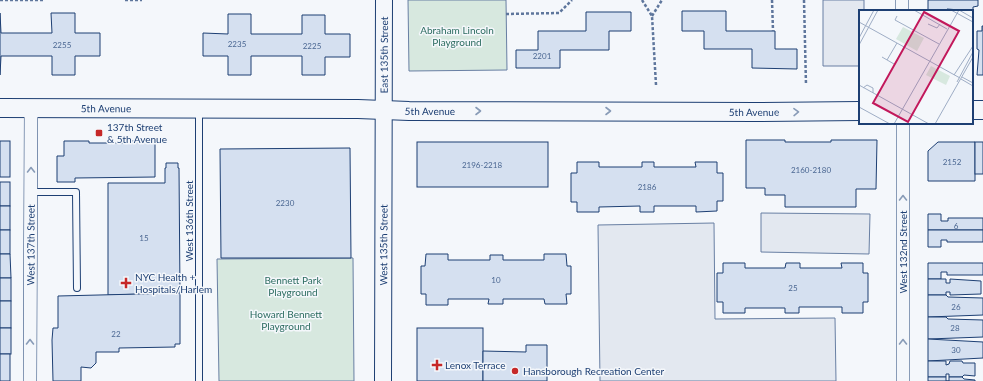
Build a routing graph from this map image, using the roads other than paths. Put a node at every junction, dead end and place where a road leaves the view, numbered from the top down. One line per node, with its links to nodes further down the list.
1 (384, 0): 5 (street, East 135th Street)
2 (0, 108): 3 (main road, 5th Avenue)
3 (31, 108): 4 (main road, 5th Avenue); 8 (street, West 137th Street, one-way to 3)
4 (199, 108): 5 (main road, 5th Avenue); 11 (lane, West 136th Street)
5 (383, 110): 6 (main road, 5th Avenue, one-way to 6); 12 (street, West 135th Street)
6 (859, 111)
7 (903, 124): 13 (street, West 132nd Street, one-way to 7)
8 (31, 192): 9 (lane); 10 (street, West 137th Street, one-way to 8)
9 (77, 288)
10 (30, 381)
11 (199, 381)
12 (383, 381)
13 (903, 381)

